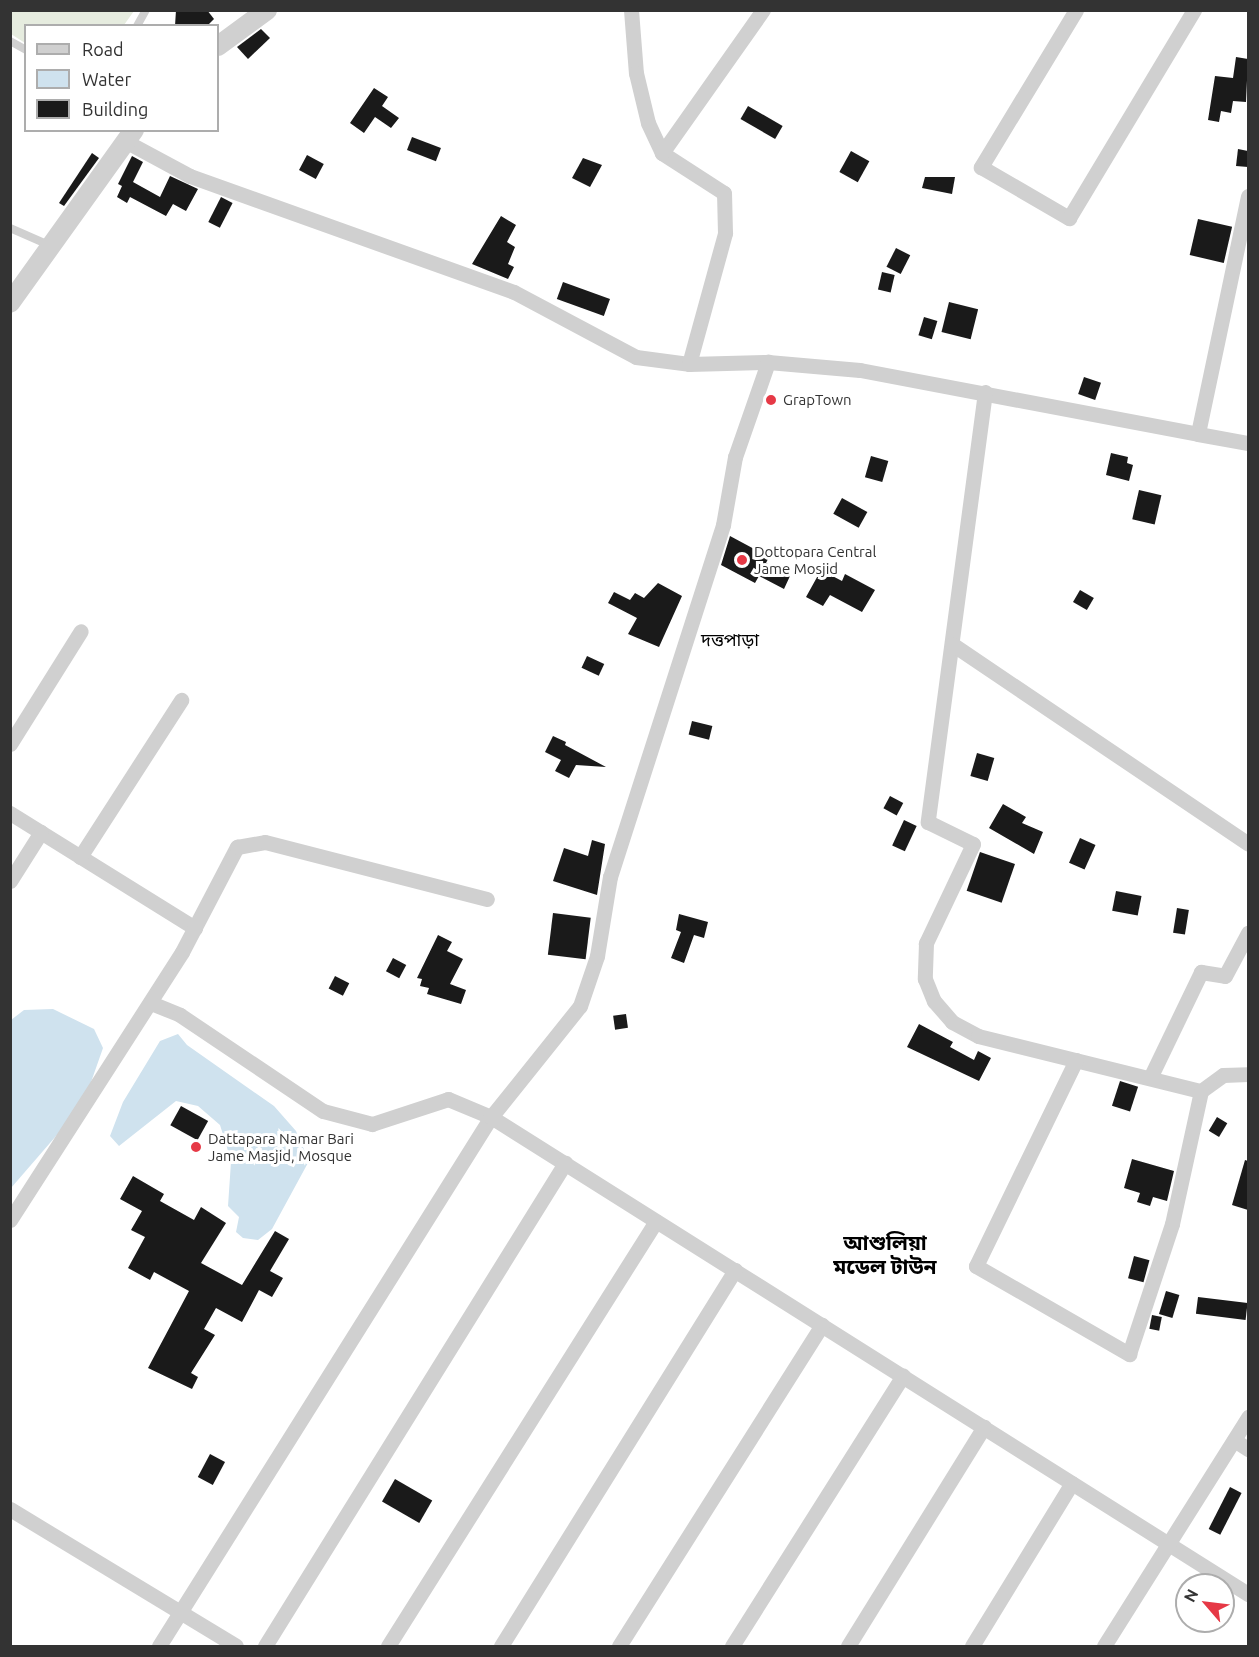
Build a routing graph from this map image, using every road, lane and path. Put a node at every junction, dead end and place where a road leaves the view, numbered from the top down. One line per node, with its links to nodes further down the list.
1 (146, 10): 7 (lane)
2 (267, 10): 9 (street)
3 (631, 10): 12 (street)
4 (763, 10): 12 (street)
5 (1076, 10): 6 (street)
6 (1194, 10)
7 (138, 24)
8 (10, 41): 10 (lane)
9 (219, 45)
10 (24, 49)
11 (130, 136): 15 (street); 18 (street)
12 (662, 153): 18 (street)
13 (1248, 196): 20 (street)
14 (10, 228): 15 (lane)
15 (49, 245): 16 (street)
16 (10, 303)
17 (768, 362): 18 (street); 19 (street); 39 (street)
18 (689, 364)
19 (985, 392): 20 (street); 23 (street)
20 (1198, 434): 21 (street)
21 (1248, 443)
22 (81, 632): 25 (street)
23 (952, 644): 28 (street); 35 (street)
24 (181, 700): 29 (street)
25 (10, 744)
26 (10, 813): 27 (street)
27 (41, 832): 29 (street); 30 (street)
28 (1248, 844)
29 (80, 857): 32 (street)
30 (10, 881)
31 (488, 900): 32 (street)
32 (195, 928): 34 (street)
33 (1248, 933): 37 (street)
34 (151, 1003): 39 (street); 41 (street)
35 (1076, 1060): 37 (street); 38 (street)
36 (1248, 1074): 38 (street)
37 (1150, 1078): 38 (street)
38 (1201, 1091)
39 (491, 1117): 40 (street); 54 (street)
40 (565, 1163): 42 (street); 57 (street)
41 (10, 1220)
42 (656, 1221): 43 (street); 58 (street)
43 (735, 1270): 44 (street); 59 (street)
44 (822, 1325): 45 (street); 60 (street)
45 (903, 1376): 47 (street); 61 (street)
46 (1248, 1417): 48 (street)
47 (984, 1427): 50 (street); 62 (street)
48 (1234, 1440): 49 (street); 52 (street)
49 (1248, 1449)
50 (1072, 1483): 52 (street); 63 (street)
51 (10, 1509): 54 (street)
52 (1169, 1544): 53 (street); 64 (street)
53 (1248, 1594)
54 (180, 1613): 55 (street); 56 (street)
55 (159, 1647)
56 (236, 1647)
57 (265, 1647)
58 (388, 1647)
59 (501, 1647)
60 (619, 1647)
61 (732, 1647)
62 (848, 1647)
63 (972, 1647)
64 (1104, 1647)

